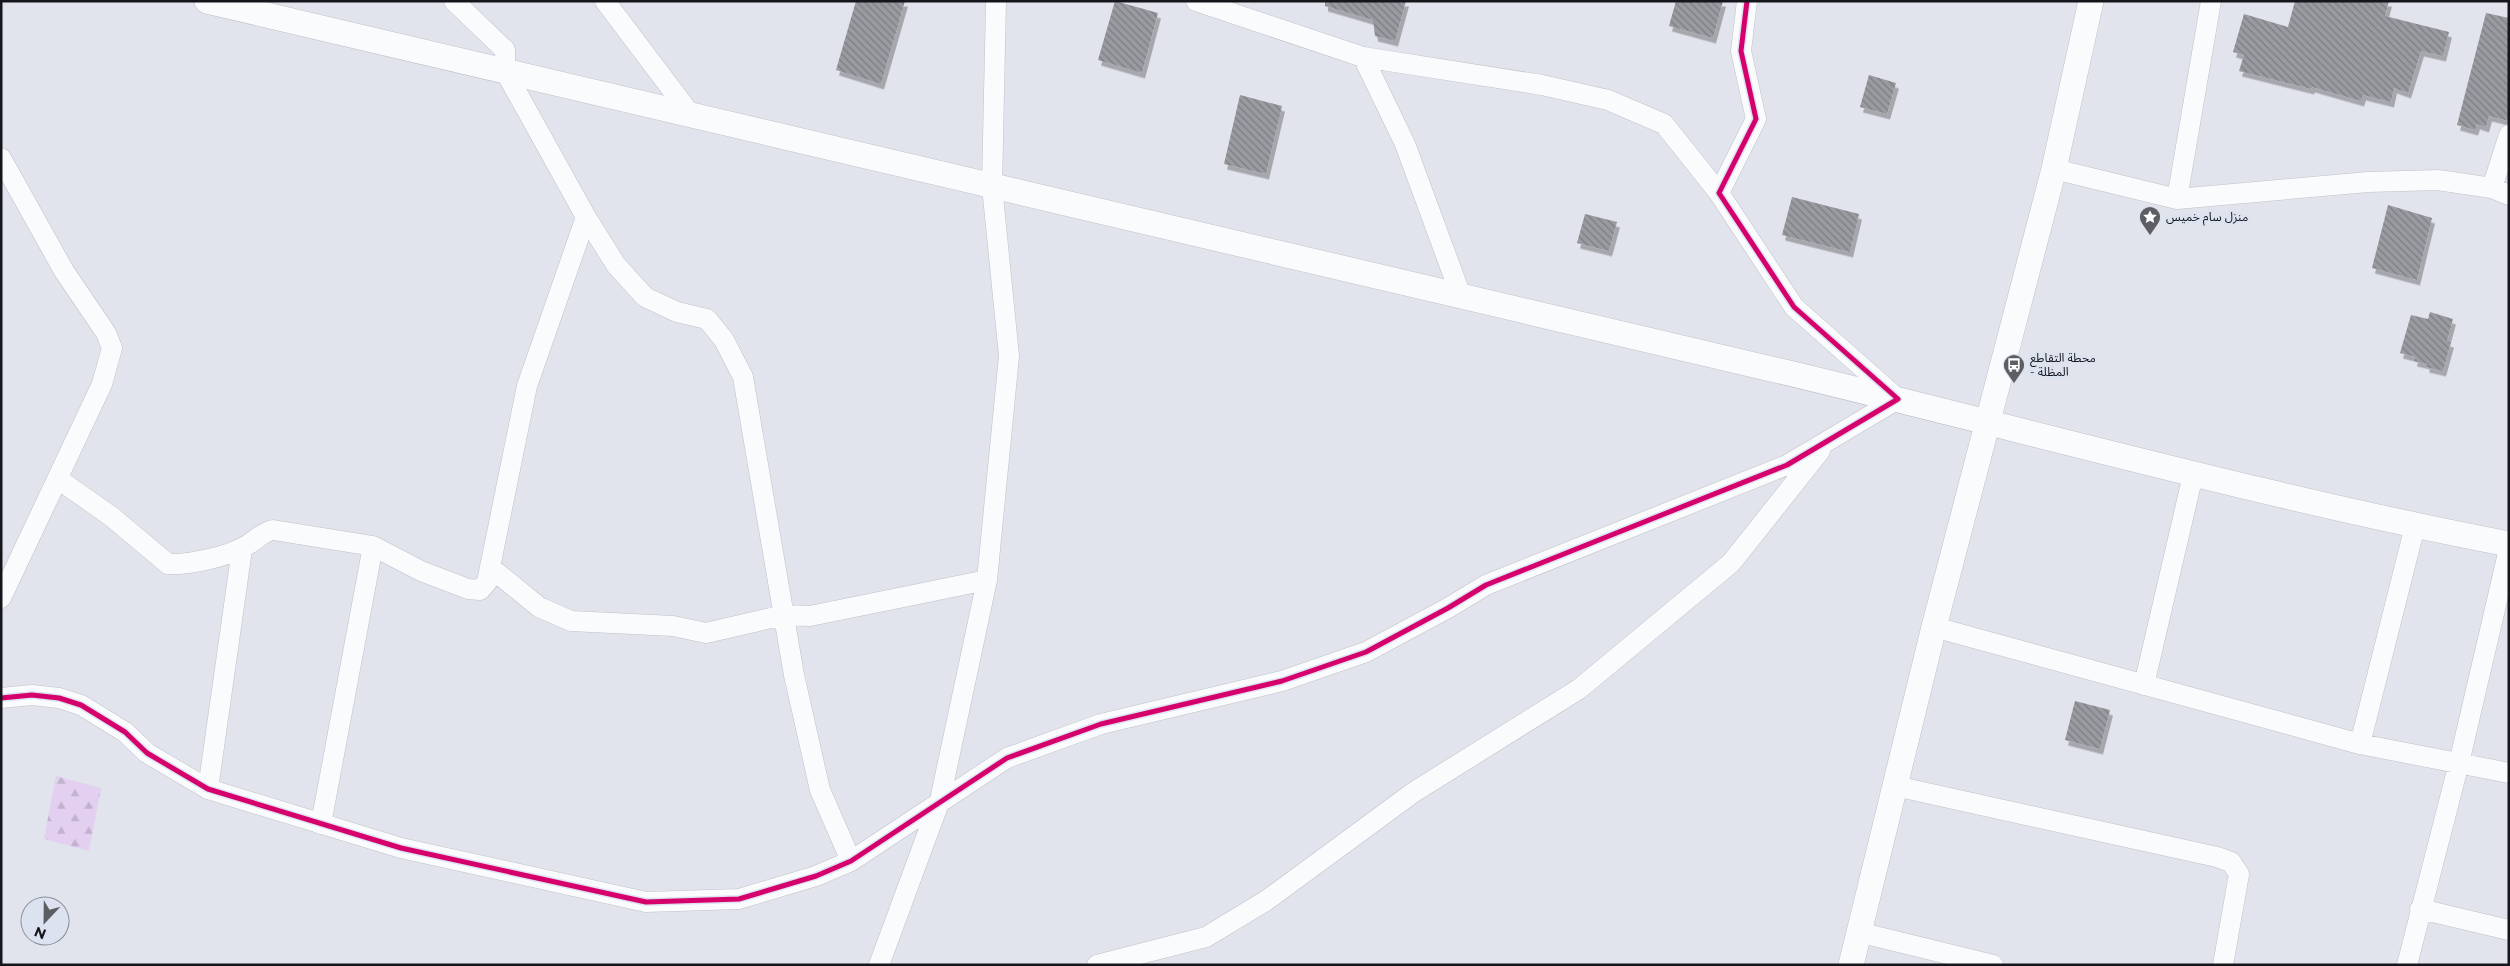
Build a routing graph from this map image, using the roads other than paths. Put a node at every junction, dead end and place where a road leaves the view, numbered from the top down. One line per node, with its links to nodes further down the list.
1 (207, 1): 10 (street)
2 (454, 1): 10 (street)
3 (604, 1): 11 (street)
4 (996, 1): 15 (street)
5 (1196, 1): 9 (street)
6 (1747, 1): 17 (street)
7 (2091, 1): 14 (street)
8 (2211, 1): 18 (street)
9 (1364, 57): 17 (street); 20 (street)
10 (505, 71): 11 (street); 19 (street)
11 (692, 115): 15 (street)
12 (2509, 135): 16 (street)
13 (1, 158): 25 (street)
14 (2054, 169): 18 (street); 22 (street)
15 (992, 186): 20 (street); 32 (street)
16 (2500, 191): 18 (street)
17 (1719, 193): 21 (street)
18 (2177, 199)
19 (586, 217): 31 (street); 34 (street)
20 (1461, 296): 21 (street)
21 (1898, 399): 22 (street); 23 (street)
22 (1987, 422): 24 (street); 35 (street)
23 (1827, 442): 43 (street); 50 (street)
24 (2193, 475): 26 (street); 36 (street)
25 (58, 479): 29 (street); 33 (street)
26 (2416, 526): 27 (street); 38 (street)
27 (2509, 544)
28 (373, 546): 29 (street); 31 (street); 44 (street)
29 (242, 548): 42 (street)
30 (2509, 549): 39 (street)
31 (490, 567): 34 (street)
32 (987, 580): 34 (street); 43 (street)
33 (1, 598)
34 (784, 615): 45 (street)
35 (1934, 628): 36 (street); 41 (street)
36 (2144, 685): 38 (street)
37 (1, 698): 42 (street)
38 (2360, 744): 39 (street)
39 (2459, 763): 40 (street); 46 (street)
40 (2509, 773)
41 (1895, 786): 48 (street); 53 (street)
42 (208, 789): 44 (street)
43 (940, 800): 45 (street); 49 (street)
44 (321, 824): 45 (street)
45 (850, 861)
46 (2420, 909): 47 (street); 54 (street)
47 (2509, 930)
48 (1858, 932): 51 (street); 52 (street)
49 (879, 965)
50 (1097, 965)
51 (1851, 965)
52 (1994, 965)
53 (2223, 965)
54 (2407, 965)

